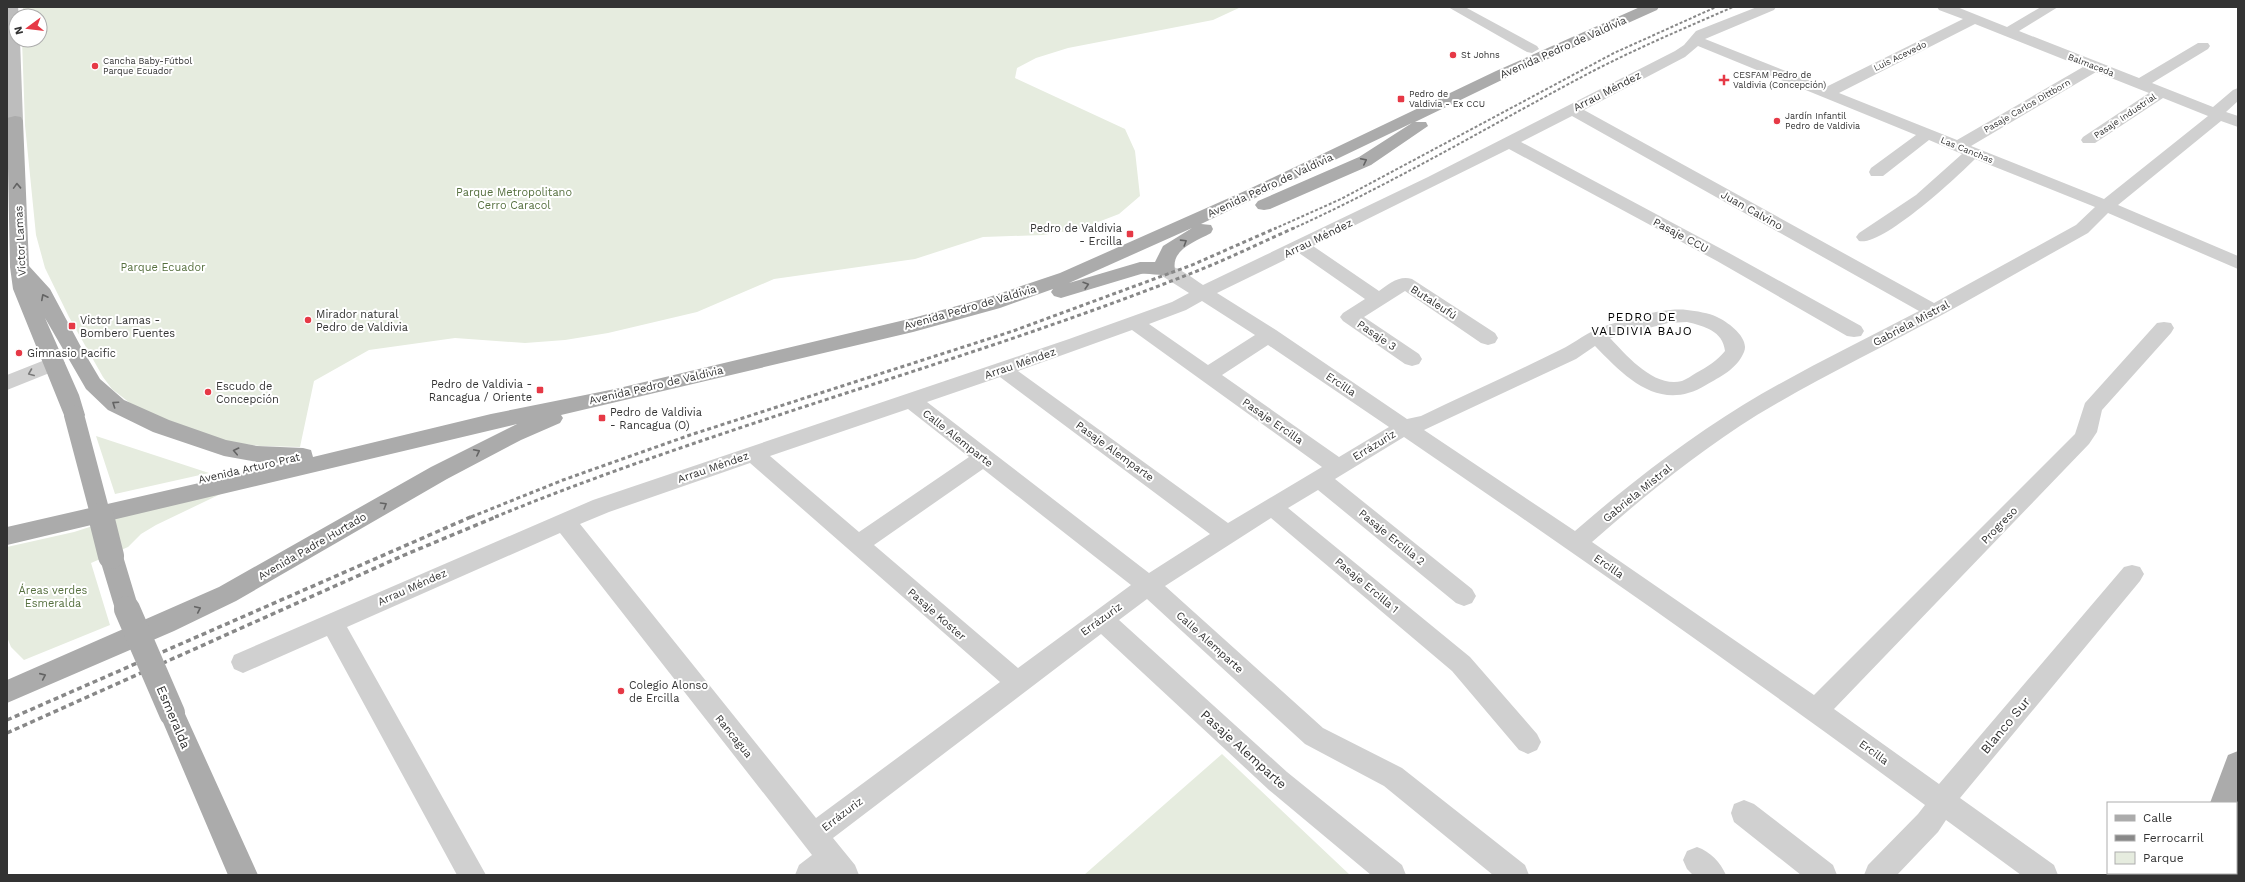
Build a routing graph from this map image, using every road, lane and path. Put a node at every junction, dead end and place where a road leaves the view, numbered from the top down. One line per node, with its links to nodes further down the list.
1 (11, 7): 21 (main road, Víctor Lamas)
2 (1455, 7): 12 (street)
3 (1621, 7): 12 (main road, Avenida Pedro de Valdivia)
4 (1652, 7): 18 (main road, Avenida Pedro de Valdivia)
5 (1769, 7): 10 (street, Arrau Méndez)
6 (1944, 7): 8 (street, Balmaceda)
7 (2050, 7): 9 (street)
8 (1974, 19): 9 (street, Balmaceda); 16 (street, Luis Acevedo)
9 (2008, 32): 13 (street, Balmaceda)
10 (1695, 40): 16 (street, Las Canchas); 19 (street, Arrau Méndez)
11 (2203, 46): 14 (street, Pasaje Industrial)
12 (1532, 49): 23 (main road, Avenida Pedro de Valdivia)
13 (2095, 66): 14 (street, Balmaceda); 27 (street, Pasaje Carlos Dittborn)
14 (2139, 84): 15 (street, Balmaceda)
15 (2161, 92): 20 (street, Balmaceda); 25 (street, Pasaje Industrial)
16 (1826, 93): 24 (street, Las Canchas)
17 (2238, 94): 20 (street, Gabriela Mistral)
18 (1444, 102): 23 (main road, Avenida Pedro de Valdivia); 28 (main road)
19 (1571, 109): 26 (street, Arrau Méndez); 41 (street, Juan Calvino)
20 (2216, 114): 22 (street, Balmaceda); 32 (street, Gabriela Mistral)
21 (11, 122): 36 (main road, Víctor Lamas, one-way to 21)
22 (2238, 122)
23 (1377, 128): 28 (main road); 31 (main road, Avenida Pedro de Valdivia); 55 (main road, Avenida Pedro de Valdivia)
24 (1927, 134): 27 (street, Las Canchas); 30 (street)
25 (2089, 140)
26 (1508, 142): 34 (street, Arrau Méndez); 44 (street, Pasaje CCU)
27 (1966, 149): 32 (street, Las Canchas); 33 (street, Pasaje Carlos Dittborn)
28 (1384, 150): 29 (main road, one-way to 28)
29 (1343, 170): 31 (main road); 37 (main road, one-way to 29)
30 (1877, 172)
31 (1253, 194): 40 (main road, Avenida Pedro de Valdivia)
32 (2106, 206): 35 (street, Las Canchas); 41 (street, Gabriela Mistral)
33 (1865, 237)
34 (1301, 246): 38 (street, Arrau Méndez); 39 (street)
35 (2238, 263)
36 (13, 269): 49 (main road, Víctor Lamas); 59 (main road, one-way to 36)
37 (1164, 270): 38 (street, Ercilla); 40 (main road, one-way to 37)
38 (1202, 293): 42 (street, Arrau Méndez); 45 (street, Ercilla)
39 (1378, 299): 47 (street, Butaleufú); 48 (street, Pasaje 3)
40 (993, 303): 53 (main road, Avenida Pedro de Valdivia)
41 (1934, 311): 66 (street, Gabriela Mistral)
42 (1135, 323): 50 (street, Arrau Méndez); 51 (street, Pasaje Ercilla)
43 (2164, 328): 77 (street, Progreso)
44 (1854, 331)
45 (1269, 335): 51 (street); 56 (street, Ercilla)
46 (1597, 336): 46 (street, Errázuriz); 56 (street, Errázuriz)
47 (1488, 338)
48 (1412, 359)
49 (55, 363): 52 (street, one-way to 52); 68 (main road, Víctor Lamas, bridge)
50 (1002, 369): 54 (street, Arrau Méndez); 64 (street, Pasaje Alemparte)
51 (1207, 375): 60 (street, Pasaje Ercilla)
52 (7, 383)
53 (615, 396): 59 (main road, Avenida Pedro de Valdivia); 76 (main road, Avenida Padre Hurtado, one-way to 53)
54 (910, 400): 57 (street, Arrau Méndez); 58 (street, Calle Alemparte)
55 (491, 412): 59 (main road, Avenida Arturo Prat)
56 (1405, 427): 60 (street, Errázuriz); 66 (street, Ercilla)
57 (752, 453): 62 (street, Arrau Méndez); 67 (street, Pasaje Koster)
58 (983, 458): 67 (street); 70 (street, Calle Alemparte)
59 (309, 460): 63 (main road, Avenida Arturo Prat); 65 (main road, Avenida Arturo Prat)
60 (1329, 473): 61 (street, Errázuriz); 71 (street, Pasaje Ercilla 2)
61 (1272, 507): 64 (street, Errázuriz); 78 (street, Pasaje Ercilla 1)
62 (564, 521): 73 (street, Arrau Méndez); 83 (street, Rancagua)
63 (7, 524)
64 (1227, 534): 70 (street, Errázuriz)
65 (7, 536)
66 (1576, 543): 77 (street, Ercilla)
67 (858, 545): 75 (street, Pasaje Koster)
68 (111, 556): 85 (main road, Esmeralda, bridge)
69 (2132, 574): 80 (street, Blanco Sur)
70 (1148, 585): 72 (street, Errázuriz); 89 (street, Calle Alemparte)
71 (1464, 596)
72 (1101, 619): 75 (street, Errázuriz); 88 (street, Pasaje Alemparte)
73 (332, 623): 74 (street, Arrau Méndez); 86 (street)
74 (243, 662)
75 (1017, 682): 83 (street, Errázuriz)
76 (7, 692)
77 (1816, 710): 80 (street, Ercilla)
78 (1528, 742)
79 (2238, 764): 81 (main road)
80 (1943, 802): 91 (street, Blanco Sur); 92 (street, Ercilla)
81 (2224, 802)
82 (1744, 813): 90 (street)
83 (814, 836): 84 (street, Rancagua)
84 (838, 866): 87 (street)
85 (243, 875)
86 (472, 875)
87 (808, 875)
88 (1392, 875)
89 (1515, 875)
90 (1823, 875)
91 (1878, 875)
92 (2044, 875)

